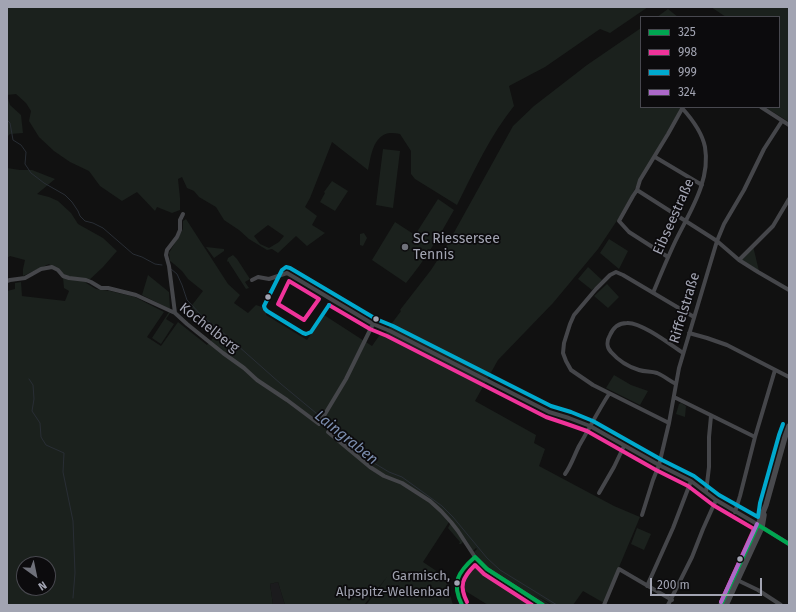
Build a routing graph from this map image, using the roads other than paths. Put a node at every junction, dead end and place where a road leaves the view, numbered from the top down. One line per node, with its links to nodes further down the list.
1 (682, 108): 6 (street)
2 (684, 108): 7 (street, Eibseestraße)
3 (763, 108): 4 (street)
4 (782, 120): 5 (street); 12 (street, Riffelstraße)
5 (789, 125)
6 (654, 157): 7 (street); 8 (street)
7 (702, 185): 11 (street, Eibseestraße)
8 (637, 190): 11 (street); 13 (street)
9 (789, 199): 14 (street)
10 (183, 214): 19 (street)
11 (685, 221): 12 (street); 13 (street, Eibseestraße)
12 (717, 241): 14 (street); 20 (street, Riffelstraße)
13 (668, 257): 18 (street, Eibseestraße)
14 (739, 260): 17 (street)
15 (252, 280): 21 (street)
16 (7, 281): 19 (street, Kochelberg)
17 (789, 290)
18 (653, 293): 20 (street); 27 (street)
19 (175, 313): 21 (street, Kochelberg)
20 (694, 318): 22 (street, Riffelstraße)
21 (373, 324): 31 (street)
22 (689, 333): 23 (street, Riffelstraße); 24 (street)
23 (683, 353): 26 (street, Riffelstraße); 26 (street)
24 (775, 370): 25 (street); 34 (street)
25 (789, 377)
26 (676, 384): 28 (street, Riffelstraße)
27 (609, 394): 30 (street); 31 (street)
28 (674, 397): 29 (street); 30 (street, Riffelstraße)
29 (711, 416): 34 (street); 39 (street)
30 (669, 423): 36 (street, Riffelstraße)
31 (590, 426): 35 (street); 37 (street)
32 (789, 426): 44 (main road)
33 (328, 432): 49 (street)
34 (755, 437): 42 (street)
35 (624, 446): 36 (street); 40 (street)
36 (658, 465): 38 (street); 43 (street, Riffelstraße)
37 (565, 474)
38 (691, 482): 39 (street); 47 (street)
39 (706, 492): 41 (street)
40 (599, 493)
41 (716, 500): 42 (street); 48 (street)
42 (735, 512): 44 (street)
43 (642, 515)
44 (760, 526): 45 (street); 46 (main road)
45 (789, 544)
46 (735, 579): 52 (main road); 53 (main road); 54 (street)
47 (647, 586): 48 (street); 50 (street)
48 (672, 600): 51 (street)
49 (543, 605)
50 (604, 605)
51 (668, 605)
52 (721, 605)
53 (726, 605)
54 (781, 605)

